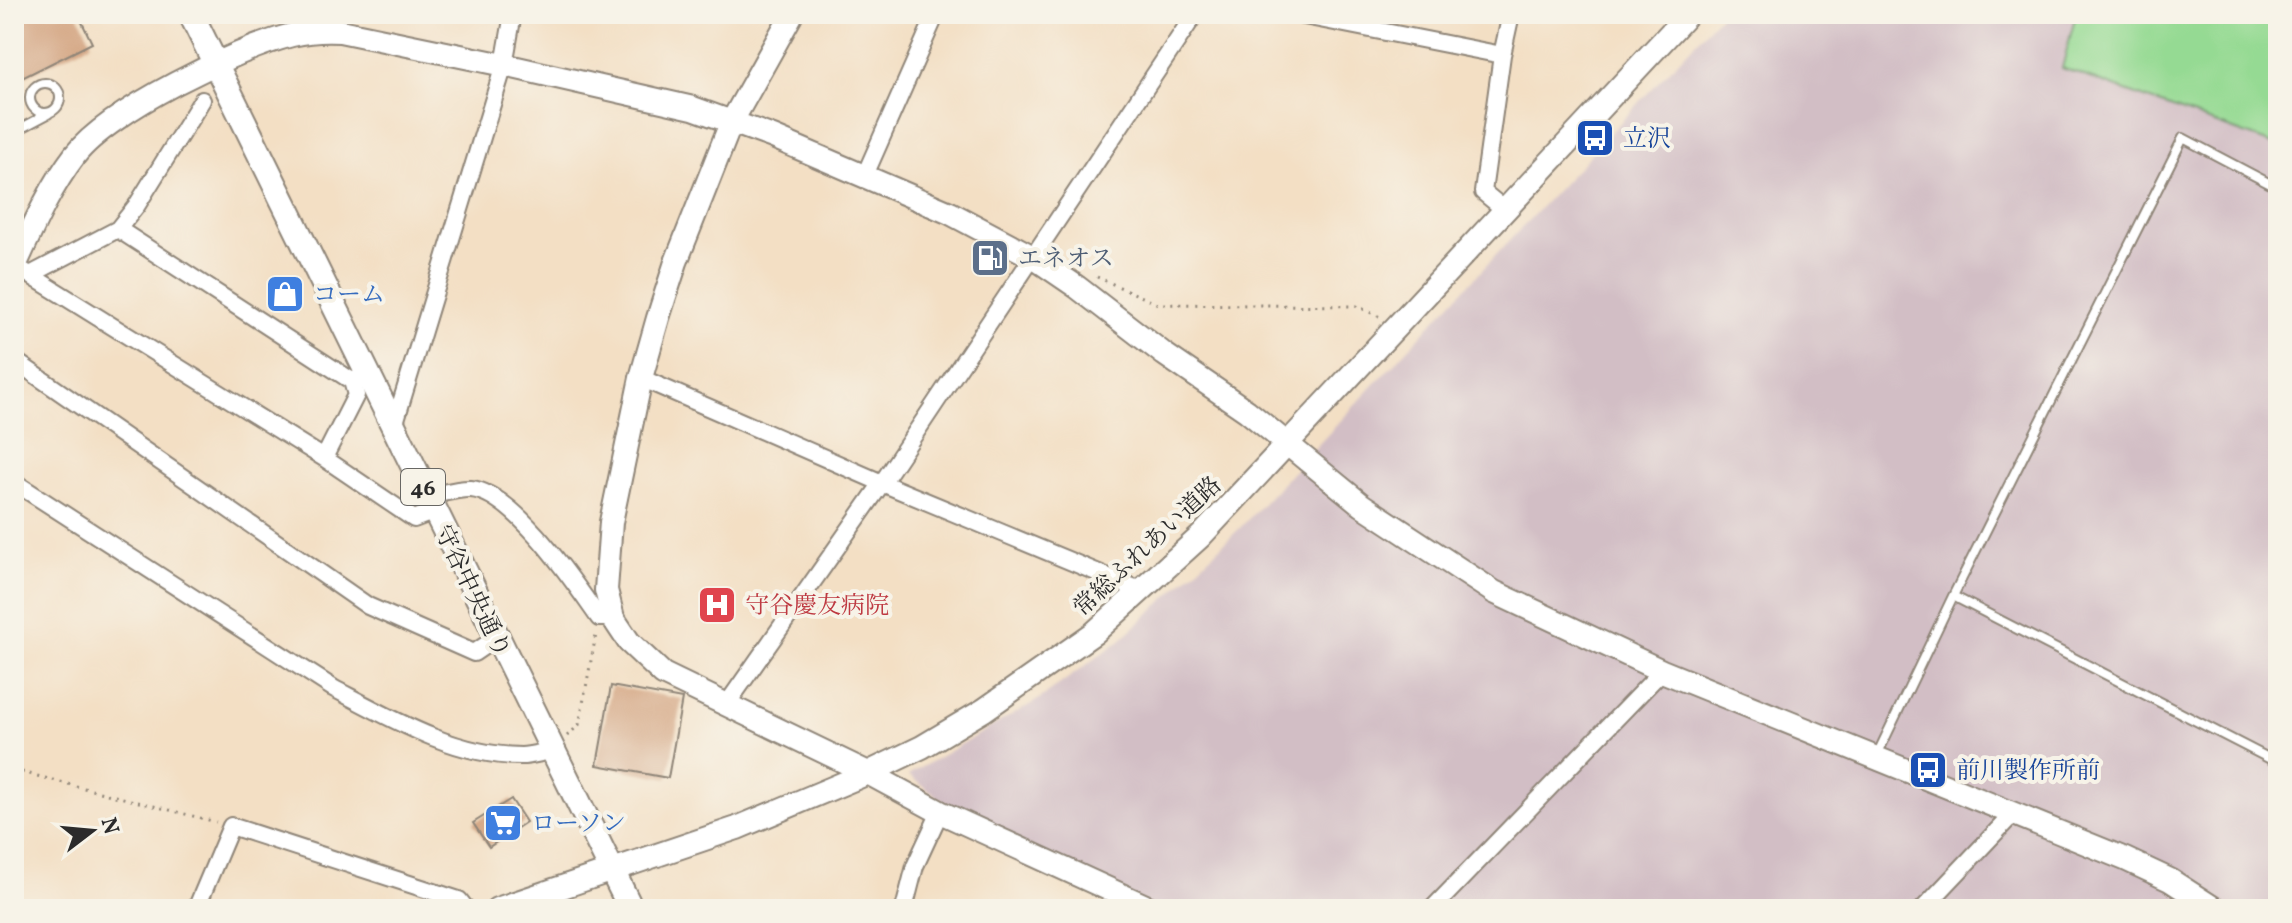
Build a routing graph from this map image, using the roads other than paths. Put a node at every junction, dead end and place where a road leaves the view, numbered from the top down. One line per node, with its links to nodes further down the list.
1 (191, 14): 10 (main road, 守谷中央通り / 46)
2 (513, 14): 11 (street)
3 (792, 14): 14 (street)
4 (936, 14): 16 (street)
5 (1195, 14): 20 (street)
6 (1294, 14): 9 (street)
7 (1511, 14): 9 (street)
8 (1688, 14): 18 (street, 常総ふれあい道路)
9 (1502, 55): 18 (street)
10 (216, 64): 11 (street); 21 (street); 23 (main road, 守谷中央通り / 46)
11 (504, 65): 14 (street); 25 (street)
12 (202, 100): 19 (street)
13 (52, 112): 15 (lane)
14 (731, 123): 16 (street); 24 (street)
15 (14, 132)
16 (865, 175): 20 (street)
17 (2278, 188): 32 (lane)
18 (1505, 210): 26 (street, 常総ふれあい道路)
19 (118, 229): 21 (street); 23 (street)
20 (1033, 257): 26 (street); 29 (street)
21 (19, 270): 27 (street)
22 (14, 360): 34 (street)
23 (360, 377): 25 (main road, 守谷中央通り / 46); 27 (street)
24 (641, 378): 29 (street); 33 (street)
25 (394, 426): 30 (main road, 守谷中央通り / 46)
26 (1287, 445): 31 (street, 常総ふれあい道路); 35 (street)
27 (324, 458): 30 (street)
28 (14, 482): 37 (street)
29 (882, 483): 31 (street); 36 (street)
30 (431, 504): 33 (street); 34 (main road, 守谷中央通り / 46)
31 (1142, 591): 40 (street, 常総ふれあい道路)
32 (1953, 596): 38 (lane); 39 (lane)
33 (606, 618): 36 (street)
34 (496, 638): 37 (main road, 守谷中央通り / 46)
35 (1662, 671): 38 (street); 51 (street)
36 (727, 704): 40 (street)
37 (552, 751): 43 (main road, 守谷中央通り / 46)
38 (1876, 757): 42 (street)
39 (2278, 763)
40 (868, 773): 41 (street); 43 (street, 常総ふれあい道路)
41 (940, 812): 49 (street); 50 (street)
42 (2012, 815): 52 (street); 53 (street)
43 (612, 871): 44 (street, 常総ふれあい道路); 48 (main road, 守谷中央通り / 46)
44 (542, 902): 47 (street, 常総ふれあい道路)
45 (196, 909): 46 (street)
46 (466, 909)
47 (497, 909)
48 (631, 909)
49 (904, 909)
50 (1152, 909)
51 (1432, 909)
52 (1923, 909)
53 (2215, 909)

